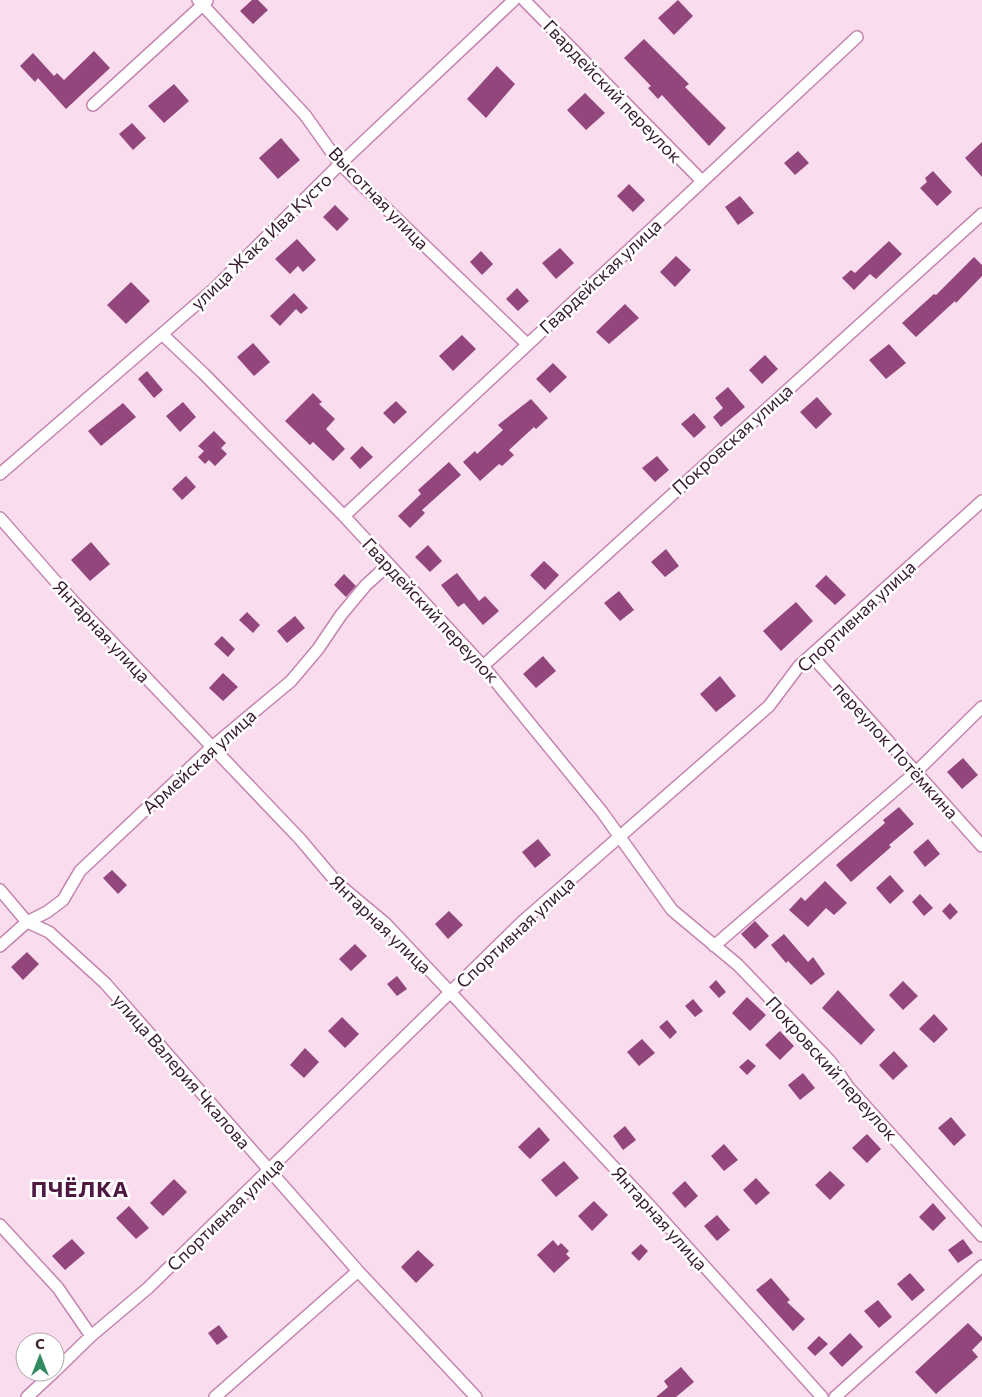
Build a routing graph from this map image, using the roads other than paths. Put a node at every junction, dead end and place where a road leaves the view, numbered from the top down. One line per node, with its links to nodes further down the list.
1 (514, 0): 6 (street, улица Жака Ива Кусто)
2 (524, 0): 7 (street, Гвардейский переулок)
3 (203, 2): 5 (street); 6 (street, Высотная улица)
4 (857, 37): 7 (street, Гвардейская улица)
5 (93, 105)
6 (340, 164): 9 (street, улица Жака Ива Кусто); 10 (street, Высотная улица)
7 (702, 181): 10 (street, Гвардейская улица)
8 (982, 214): 17 (street, Покровская улица)
9 (162, 334): 11 (street, улица Жака Ива Кусто); 13 (street, Гвардейский переулок)
10 (527, 344): 13 (street, Гвардейская улица)
11 (0, 474)
12 (982, 501): 16 (street, Спортивная улица)
13 (344, 516): 15 (street, Гвардейский переулок)
14 (0, 518): 19 (street, Янтарная улица)
15 (388, 565): 17 (street, Гвардейский переулок); 19 (street, Армейская улица)
16 (811, 655): 20 (street, переулок Потёмкина); 21 (street, Спортивная улица)
17 (483, 666): 21 (street, Гвардейский переулок)
18 (982, 707): 20 (street)
19 (212, 747): 25 (street, Армейская улица); 28 (street, Янтарная улица)
20 (916, 772): 22 (street, переулок Потёмкина); 27 (street)
21 (620, 837): 24 (street, Гвардейский переулок); 28 (street, Спортивная улица)
22 (982, 846)
23 (0, 890): 25 (street, улица Валерия Чкалова)
24 (672, 910): 27 (street, Покровский переулок)
25 (27, 922): 26 (street, Армейская улица); 29 (street, улица Валерия Чкалова)
26 (0, 946)
27 (714, 946): 31 (street, Покровский переулок)
28 (450, 992): 29 (street, Спортивная улица); 40 (street, Янтарная улица)
29 (270, 1171): 33 (street, улица Валерия Чкалова); 34 (street, Спортивная улица)
30 (0, 1225): 34 (street)
31 (982, 1236)
32 (982, 1266): 41 (street)
33 (358, 1271): 38 (street); 39 (street, улица Валерия Чкалова)
34 (91, 1336): 35 (street, Спортивная улица)
35 (65, 1361)
36 (43, 1382): 37 (street, Спортивная улица)
37 (27, 1397)
38 (215, 1397)
39 (476, 1397)
40 (822, 1397)
41 (835, 1397)

